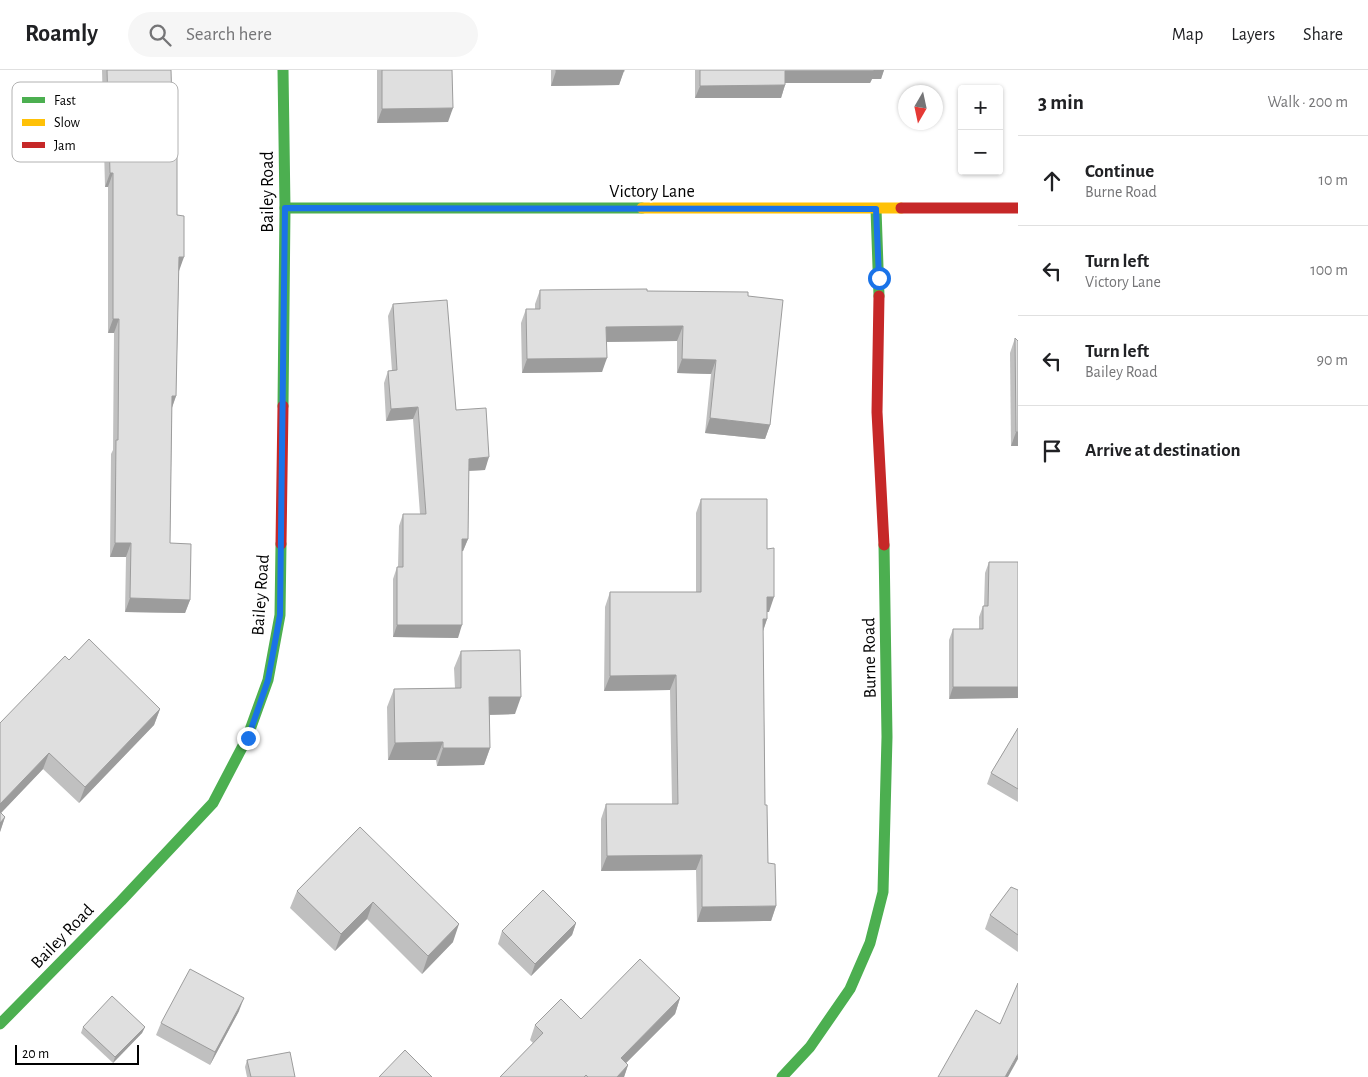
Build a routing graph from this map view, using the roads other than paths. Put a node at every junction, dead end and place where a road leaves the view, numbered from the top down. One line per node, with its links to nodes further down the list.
1 (283, 70): 2 (street, Bailey Road)
2 (285, 208): 4 (street, Victory Lane); 5 (street, Bailey Road)
3 (1018, 208): 4 (street, Victory Lane)
4 (876, 209): 6 (street, Burne Road)
5 (0, 1024)
6 (782, 1077)

